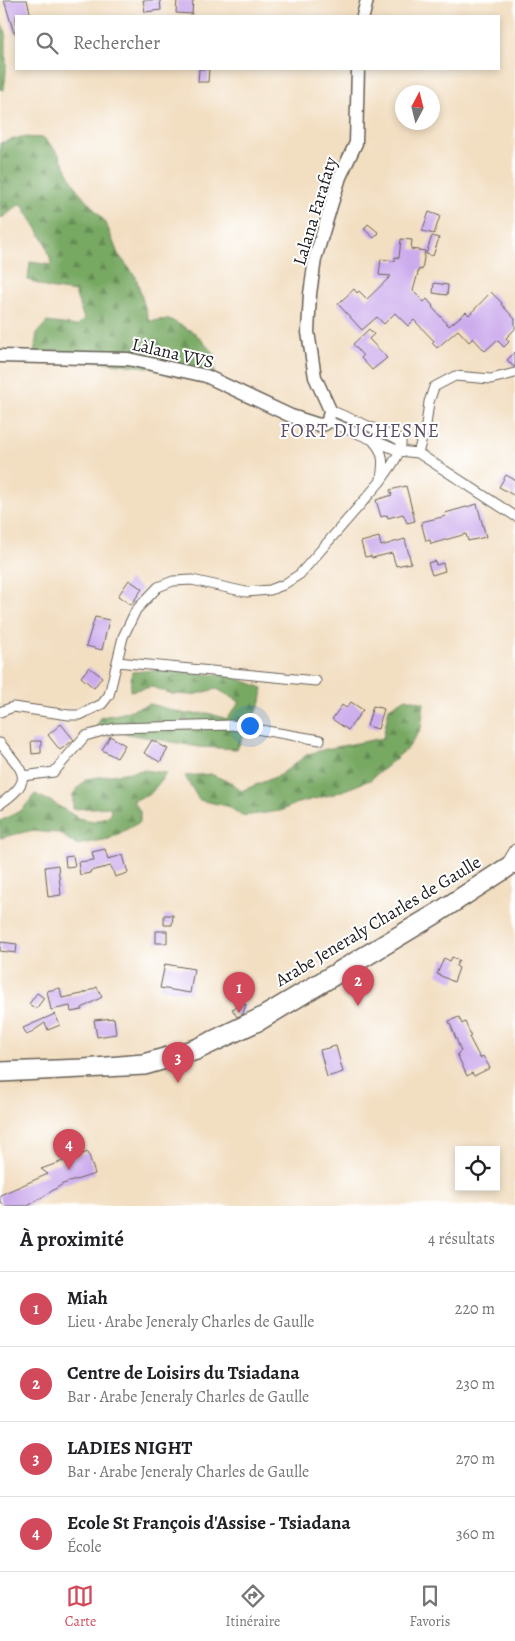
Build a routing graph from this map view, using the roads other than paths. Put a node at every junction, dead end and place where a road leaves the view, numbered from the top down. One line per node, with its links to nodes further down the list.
1 (367, 0): 2 (main road)
2 (363, 15)
3 (358, 70): 6 (main road, Lalana Farafaty)
4 (0, 356): 6 (main road, Làlana VVS)
5 (515, 373): 9 (street)
6 (329, 416): 7 (street); 8 (street)
7 (372, 440): 8 (street); 10 (street)
8 (399, 451): 9 (street); 10 (street)
9 (418, 454): 11 (street)
10 (380, 482): 12 (street)
11 (515, 516)
12 (117, 662): 13 (street); 14 (street)
13 (316, 681)
14 (0, 712)
15 (320, 740): 17 (street)
16 (0, 743): 17 (street)
17 (23, 776): 18 (street)
18 (0, 804)
19 (515, 849): 20 (street)
20 (512, 864): 21 (street, Arabe Jeneraly Charles de Gaulle); 22 (street, Arabe Jeneraly Charles de Gaulle)
21 (0, 1068)
22 (0, 1076)

